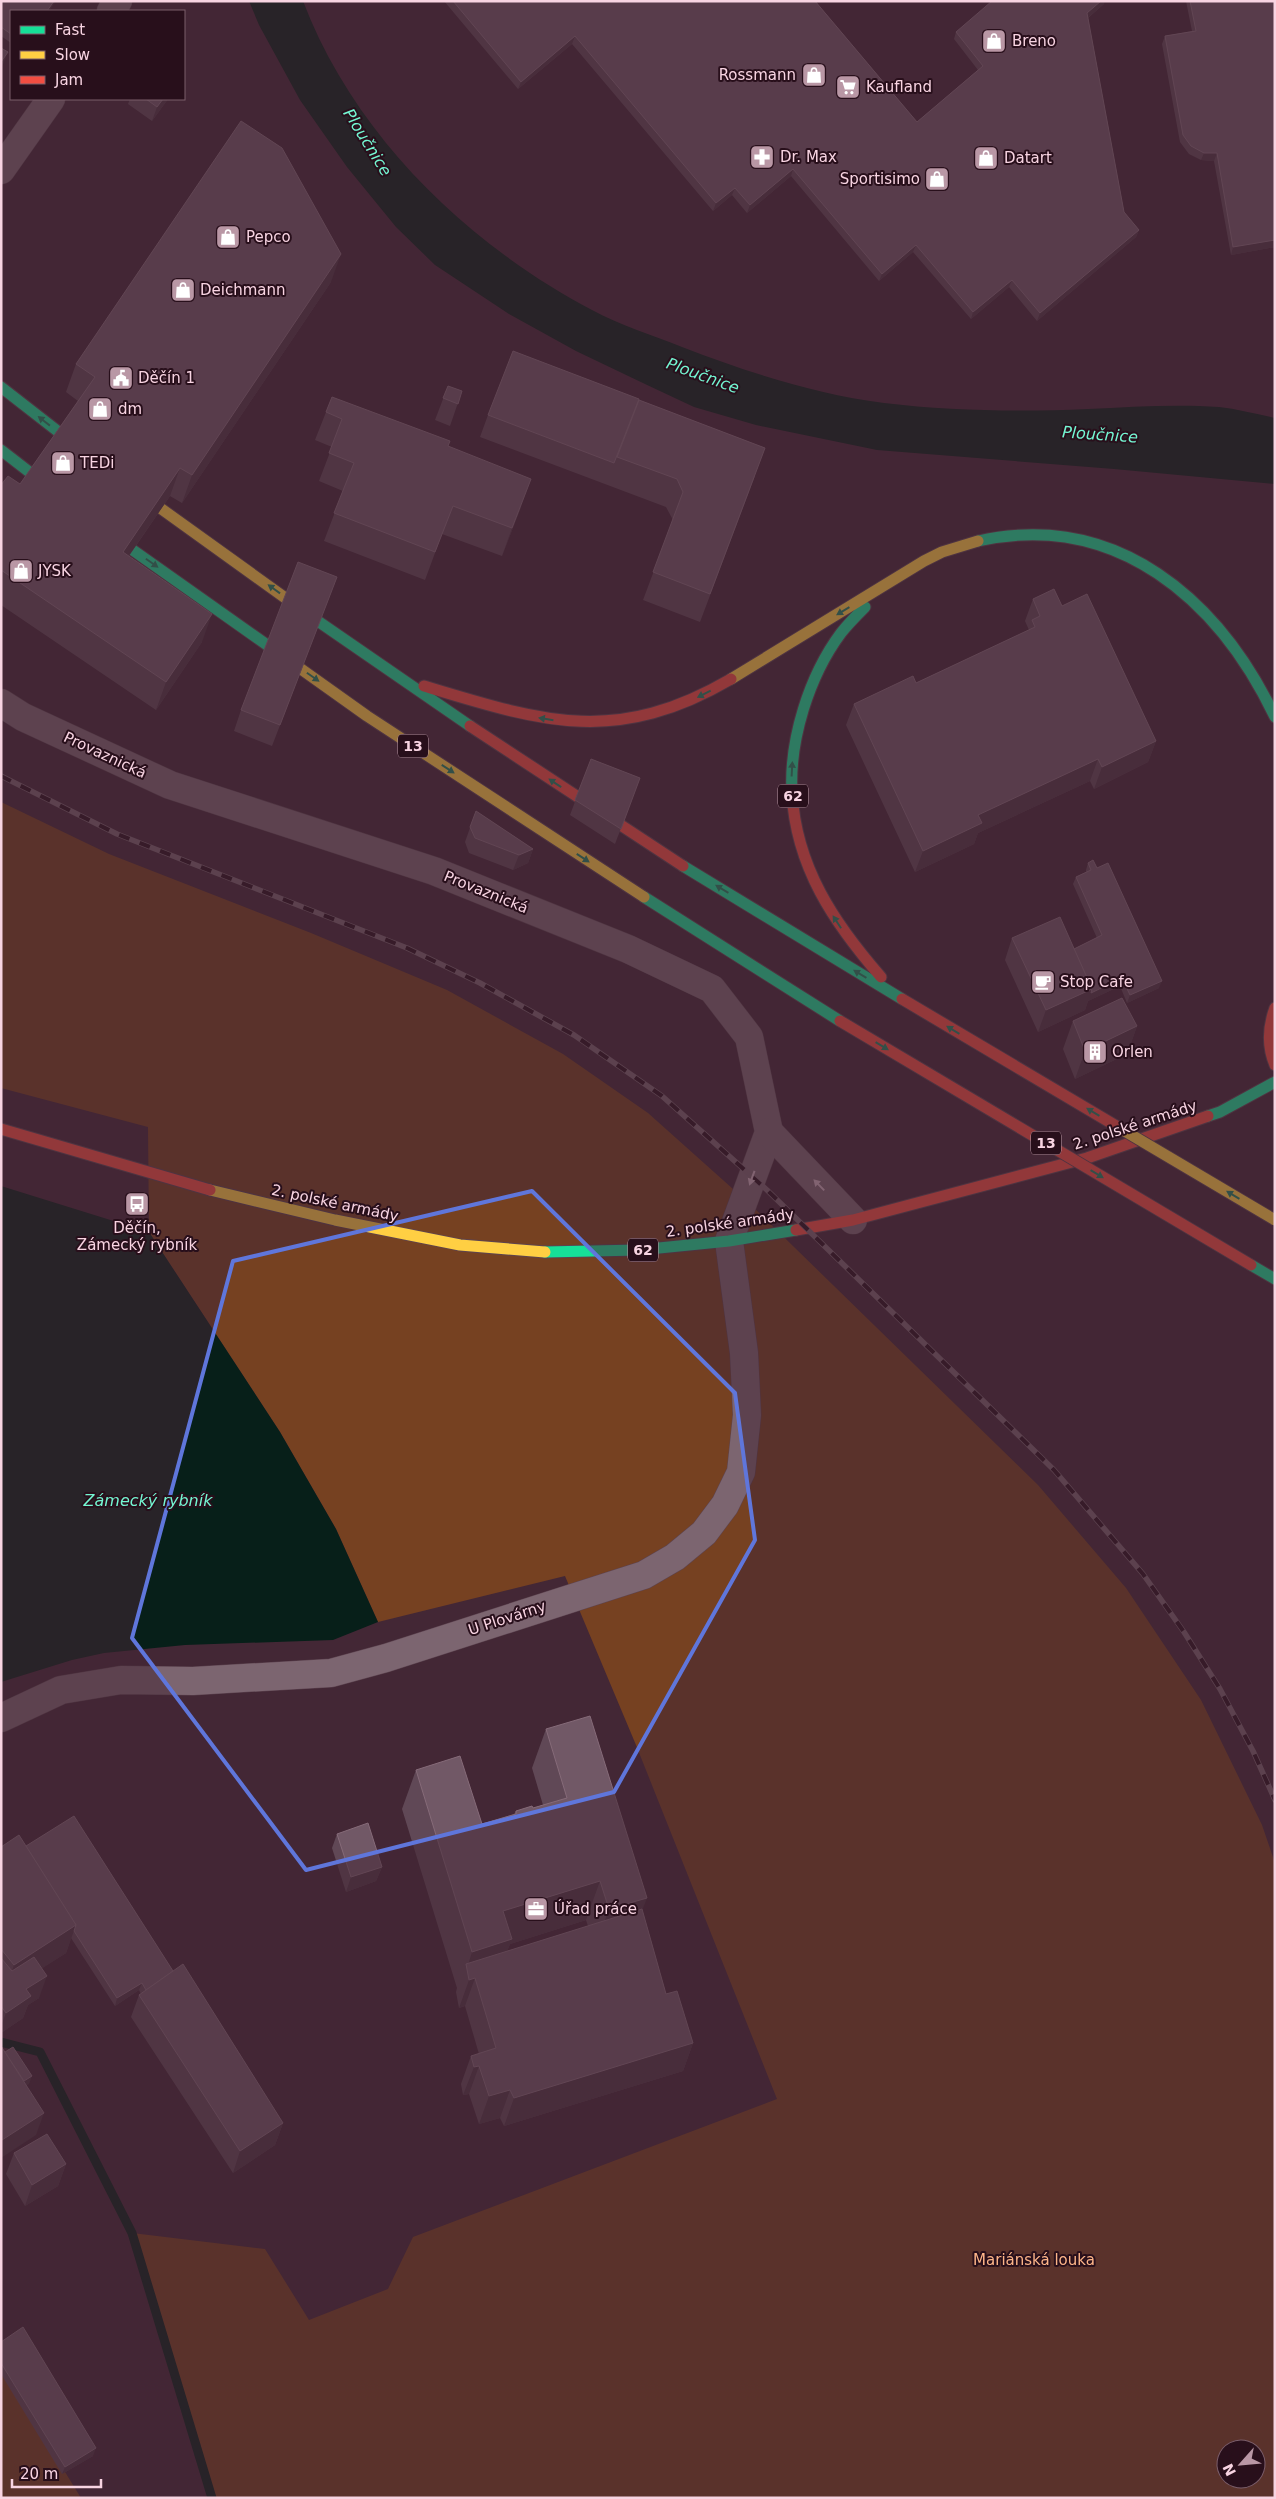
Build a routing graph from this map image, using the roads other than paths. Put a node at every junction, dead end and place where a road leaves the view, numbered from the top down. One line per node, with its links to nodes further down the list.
1 (50, 100): 2 (street)
2 (1, 170)
3 (1, 387): 5 (main road, one-way to 3)
4 (1, 450): 7 (main road)
5 (100, 464)
6 (124, 482): 10 (main road, one-way to 6)
7 (68, 502)
8 (90, 520): 22 (main road, 13, one-way to 22, bridge)
9 (885, 586): 10 (main road, one-way to 10); 12 (main road, 62); 13 (main road, 62, one-way to 9)
10 (399, 679): 13 (main road, one-way to 10)
11 (1, 703): 18 (street, Provaznická)
12 (1275, 717)
13 (902, 999): 20 (main road, one-way to 13, bridge)
14 (1275, 1008): 15 (main road)
15 (1275, 1065)
16 (1275, 1082): 19 (main road, 2. polské armády / 62)
17 (1, 1128): 21 (main road, 2. polské armády / 62)
18 (770, 1132): 19 (street, one-way to 18); 21 (street, one-way to 21)
19 (853, 1220): 21 (main road, 2. polské armády / 62)
20 (1275, 1220)
21 (728, 1241): 23 (street, U Plovárny)
22 (1275, 1279)
23 (1, 1718)

